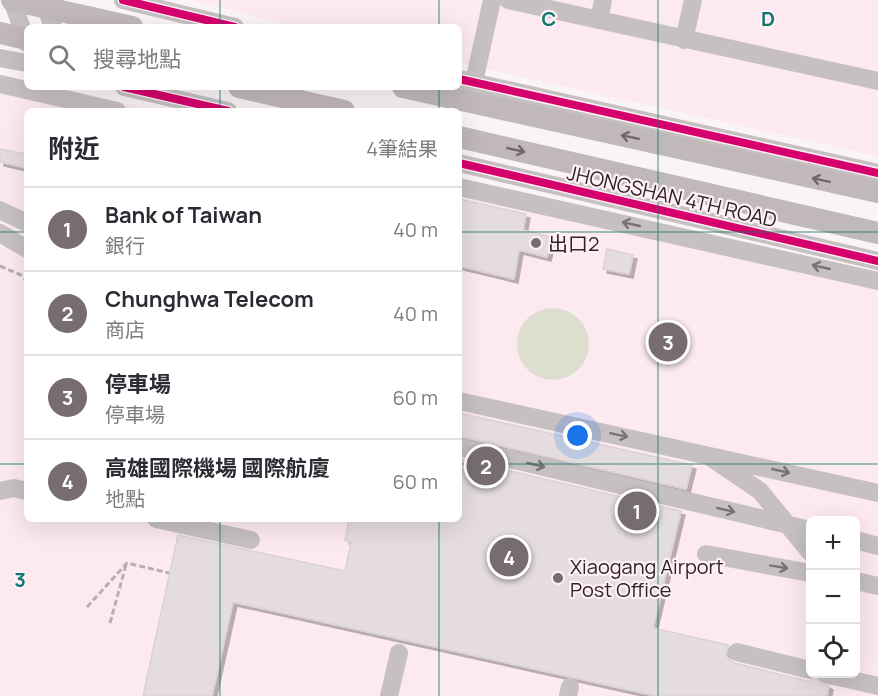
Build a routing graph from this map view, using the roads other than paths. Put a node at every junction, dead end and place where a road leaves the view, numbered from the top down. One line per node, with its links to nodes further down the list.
1 (12, 0): 7 (main road); 12 (street)
2 (123, 0): 10 (street)
3 (492, 0): 17 (street)
4 (508, 0): 8 (street)
5 (603, 0): 8 (street)
6 (693, 0): 14 (street)
7 (48, 12): 9 (main road)
8 (599, 20): 14 (street)
9 (115, 24)
10 (223, 24)
11 (0, 33): 13 (main road)
12 (24, 34)
13 (24, 39)
14 (684, 40): 18 (street)
15 (0, 58): 16 (street)
16 (24, 62)
17 (467, 81): 32 (street)
18 (878, 81)
19 (0, 84): 20 (street)
20 (24, 90)
21 (25, 90): 26 (street)
22 (75, 90): 26 (street)
23 (137, 90): 28 (street)
24 (252, 90): 29 (main road)
25 (417, 90): 34 (main road, one-way to 25)
26 (82, 104): 27 (street)
27 (102, 108)
28 (215, 108)
29 (331, 108)
30 (462, 138): 38 (main road, JHONGSHAN 4TH ROAD, one-way to 38)
31 (462, 164): 42 (street, JHONGSHAN 4TH ROAD)
32 (878, 173)
33 (462, 189): 43 (street, one-way to 33)
34 (878, 192)
35 (0, 210): 36 (street)
36 (24, 222)
37 (0, 233): 39 (street)
38 (878, 233)
39 (24, 247)
40 (0, 248): 41 (street)
41 (24, 253)
42 (878, 261)
43 (878, 280)
44 (462, 402): 46 (street, one-way to 46)
45 (462, 448): 51 (street, one-way to 51)
46 (704, 453): 49 (street, one-way to 49); 55 (street)
47 (24, 490): 48 (street)
48 (0, 491)
49 (878, 493)
50 (170, 522): 52 (street)
51 (806, 529)
52 (251, 540)
53 (860, 541): 54 (street)
54 (878, 546)
55 (806, 547)
56 (706, 554): 57 (street, one-way to 57)
57 (806, 572)
58 (860, 582): 59 (street)
59 (878, 586)
60 (736, 652): 62 (street)
61 (399, 653): 65 (street)
62 (806, 669)
63 (843, 678): 64 (street)
64 (878, 686)
65 (389, 696)

